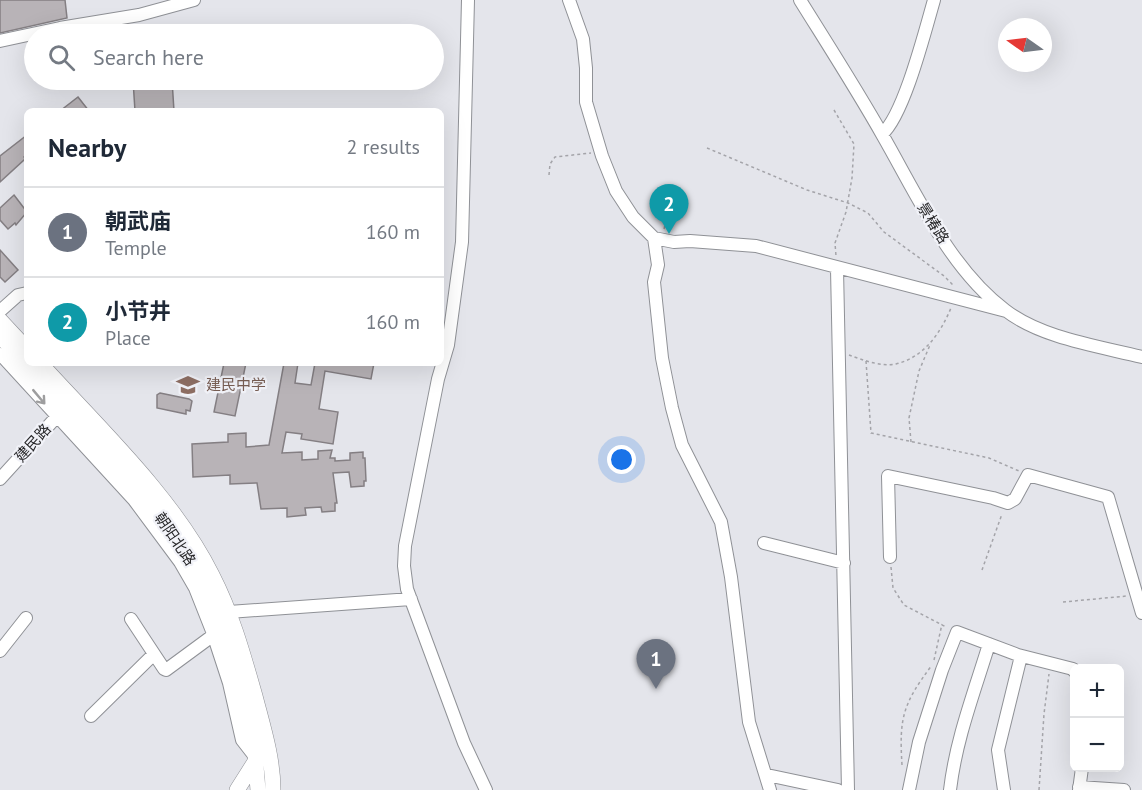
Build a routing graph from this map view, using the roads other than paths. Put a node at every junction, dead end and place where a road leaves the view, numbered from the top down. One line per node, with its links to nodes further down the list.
1 (194, 0): 6 (street)
2 (468, 0): 20 (street)
3 (569, 0): 10 (street)
4 (800, 0): 9 (street, 景椿路)
5 (934, 0): 9 (street)
6 (84, 24)
7 (24, 36): 8 (street)
8 (0, 41)
9 (882, 134): 14 (street, 景椿路)
10 (659, 236): 11 (street); 45 (street)
11 (837, 268): 14 (street); 29 (street)
12 (24, 294): 13 (street)
13 (0, 311)
14 (1006, 311): 19 (street, 景椿路)
15 (0, 320): 17 (main road)
16 (0, 336): 21 (main road, 朝阳北路)
17 (24, 346)
18 (0, 354): 25 (street, one-way to 25)
19 (1142, 357)
20 (444, 359)
21 (24, 366)
22 (24, 366): 25 (main road, 朝阳北路)
23 (43, 366): 31 (main road, 朝阳北路)
24 (442, 366): 30 (street)
25 (61, 412): 26 (street, 建民路); 35 (main road, 朝阳北路)
26 (0, 479)
27 (764, 543): 29 (street)
28 (890, 558): 32 (street)
29 (844, 562): 54 (street)
30 (411, 599): 31 (street); 51 (street)
31 (229, 612): 43 (main road, 朝阳北路)
32 (1142, 613)
33 (26, 618): 37 (street)
34 (131, 619): 38 (street)
35 (219, 632): 38 (street); 42 (main road, 朝阳北路)
36 (989, 645): 39 (street); 55 (street); 56 (street)
37 (0, 651)
38 (154, 654): 41 (street)
39 (1021, 656): 40 (street); 57 (street)
40 (1070, 668)
41 (91, 716)
42 (256, 759): 47 (main road); 48 (main road, 朝阳北路)
43 (272, 765): 49 (main road, 朝阳北路); 50 (main road)
44 (1081, 772): 46 (street)
45 (767, 775): 52 (street); 53 (street)
46 (1079, 789): 58 (street)
47 (237, 790)
48 (258, 790)
49 (273, 790)
50 (284, 790)
51 (486, 790)
52 (770, 790)
53 (838, 790)
54 (848, 790)
55 (909, 790)
56 (950, 790)
57 (1004, 790)
58 (1116, 790): 59 (street)
59 (1124, 790)

